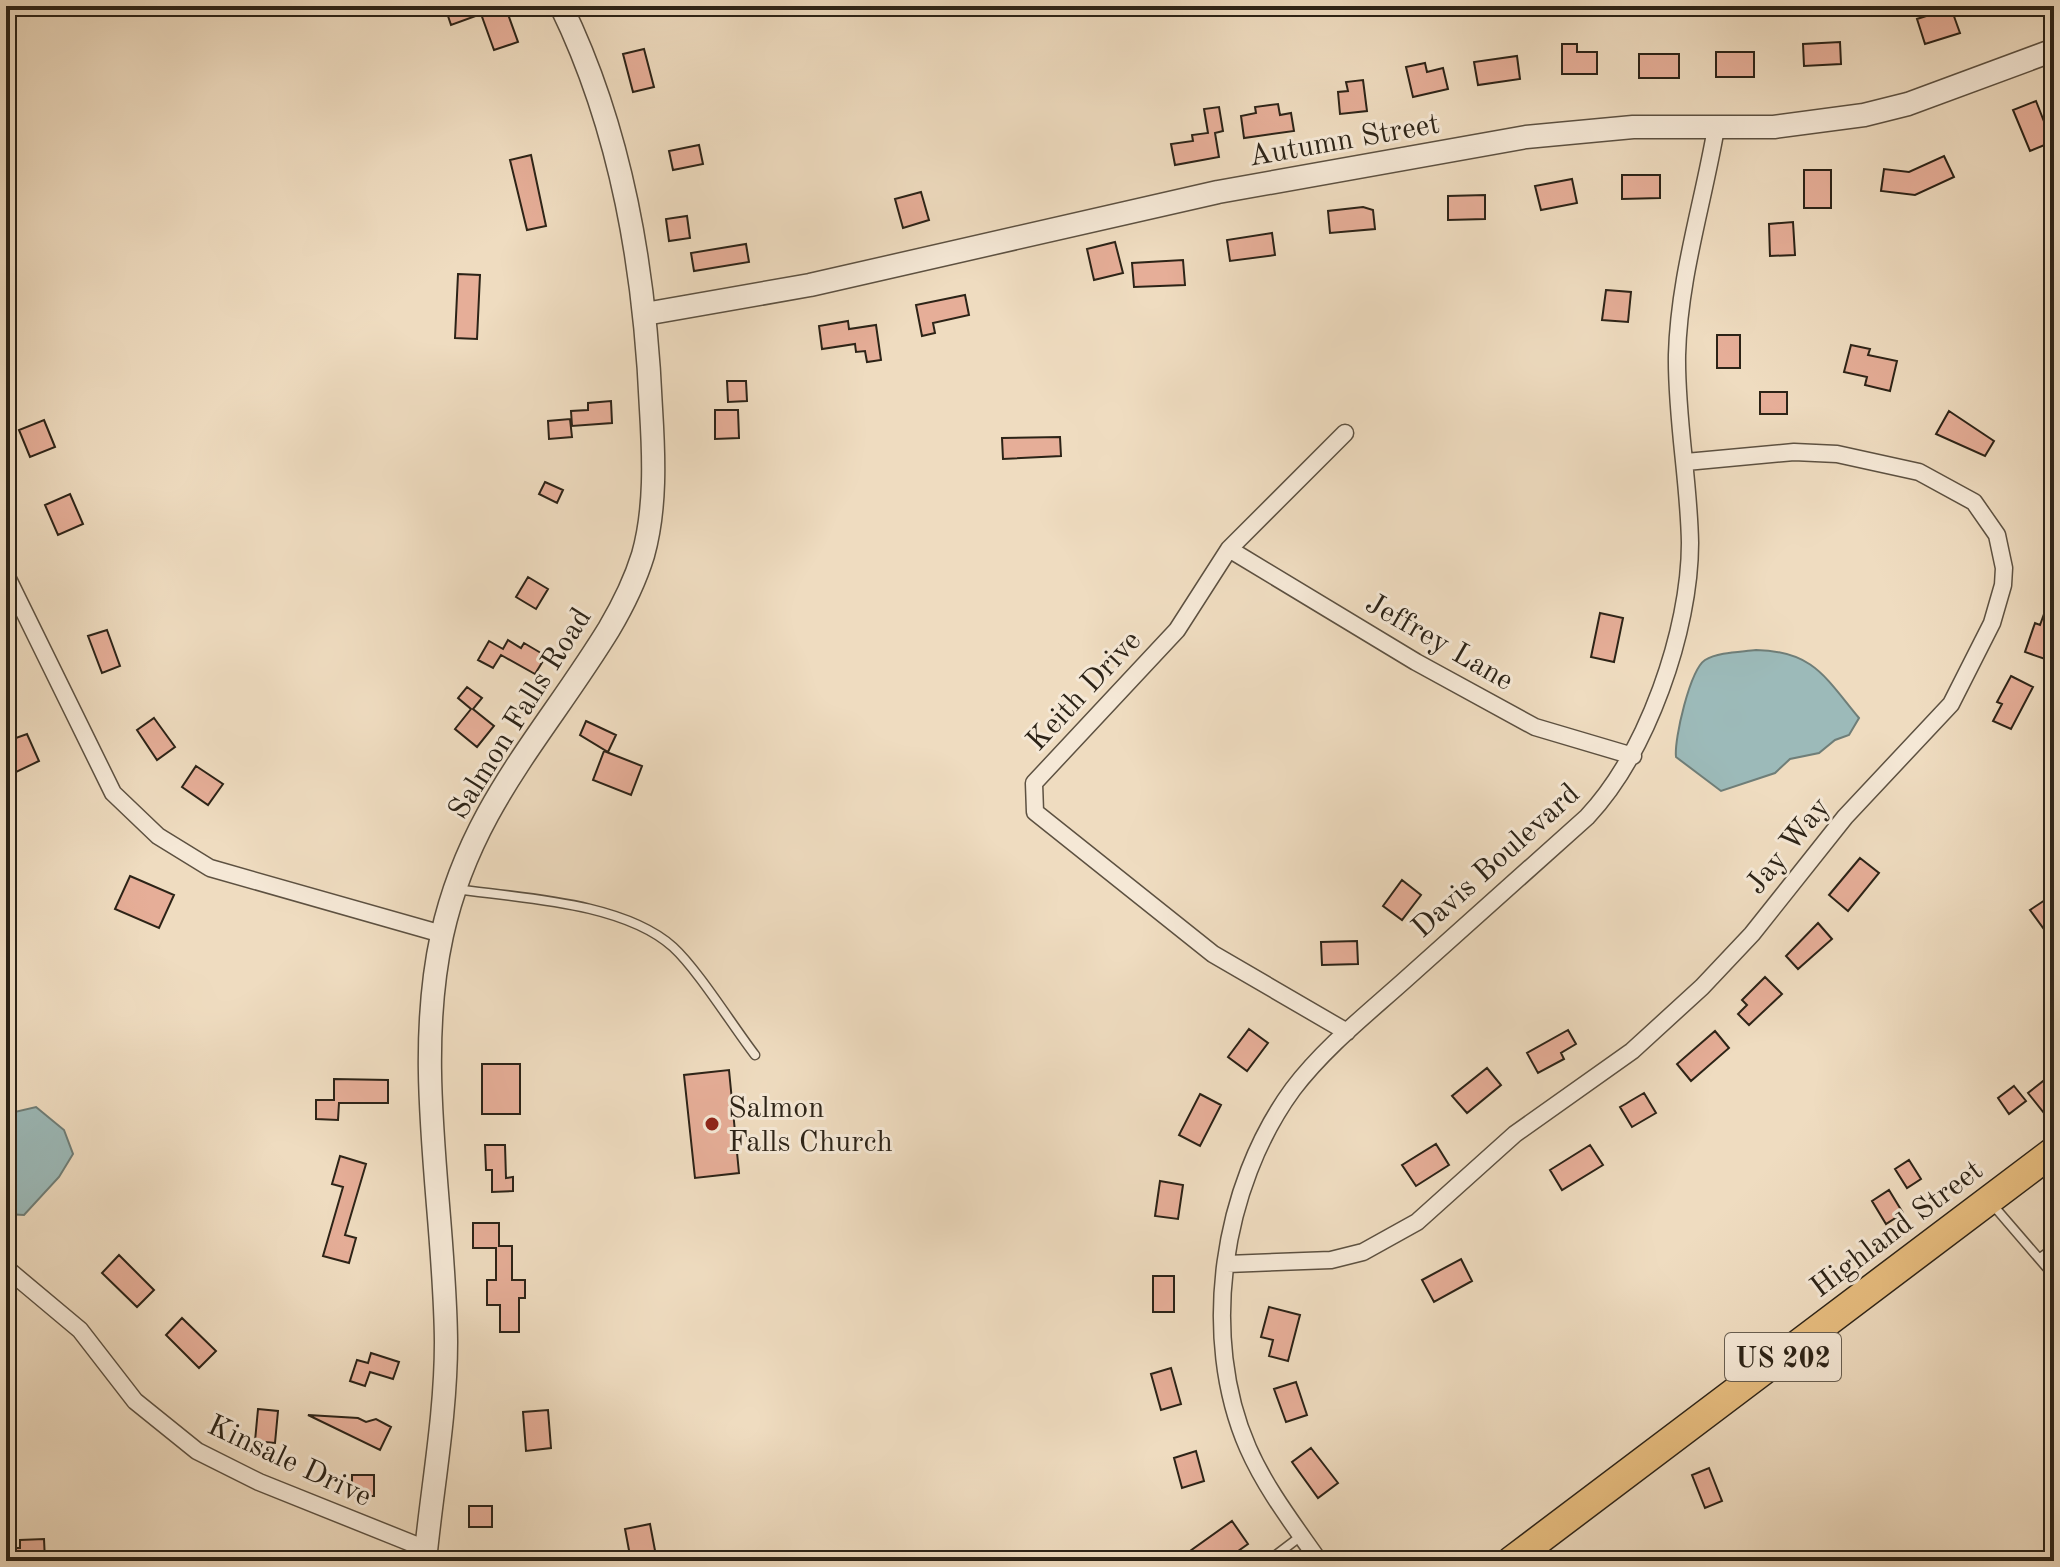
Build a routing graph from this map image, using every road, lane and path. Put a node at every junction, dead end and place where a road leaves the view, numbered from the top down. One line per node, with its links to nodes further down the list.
1 (561, 6): 4 (street, Salmon Falls Road)
2 (2054, 50): 3 (street, Autumn Street)
3 (1716, 128): 4 (street, Autumn Street); 6 (street, Davis Boulevard)
4 (645, 314): 10 (street, Salmon Falls Road)
5 (1345, 433): 7 (street, Keith Drive)
6 (1686, 462): 9 (street, Davis Boulevard); 18 (street, Jay Way)
7 (1229, 549): 9 (street, Jeffrey Lane); 12 (street, Keith Drive)
8 (6, 575): 11 (street)
9 (1633, 756): 12 (street, Davis Boulevard)
10 (455, 888): 11 (street, Salmon Falls Road); 13 (lane)
11 (442, 934): 22 (street, Salmon Falls Road)
12 (1347, 1032): 18 (street, Davis Boulevard)
13 (755, 1055)
14 (2054, 1151): 15 (highway, Highland Street / US 202)
15 (1989, 1200): 17 (lane); 26 (highway, Highland Street / US 202)
16 (2054, 1248): 17 (lane)
17 (2040, 1258): 20 (lane)
18 (1227, 1264): 21 (street, Davis Boulevard)
19 (6, 1268): 22 (street, Kinsale Drive)
20 (2054, 1276)
21 (1302, 1536): 23 (lane); 25 (street, Davis Boulevard)
22 (426, 1555)
23 (1280, 1557): 24 (lane)
24 (1268, 1561)
25 (1319, 1561)
26 (1511, 1561)

